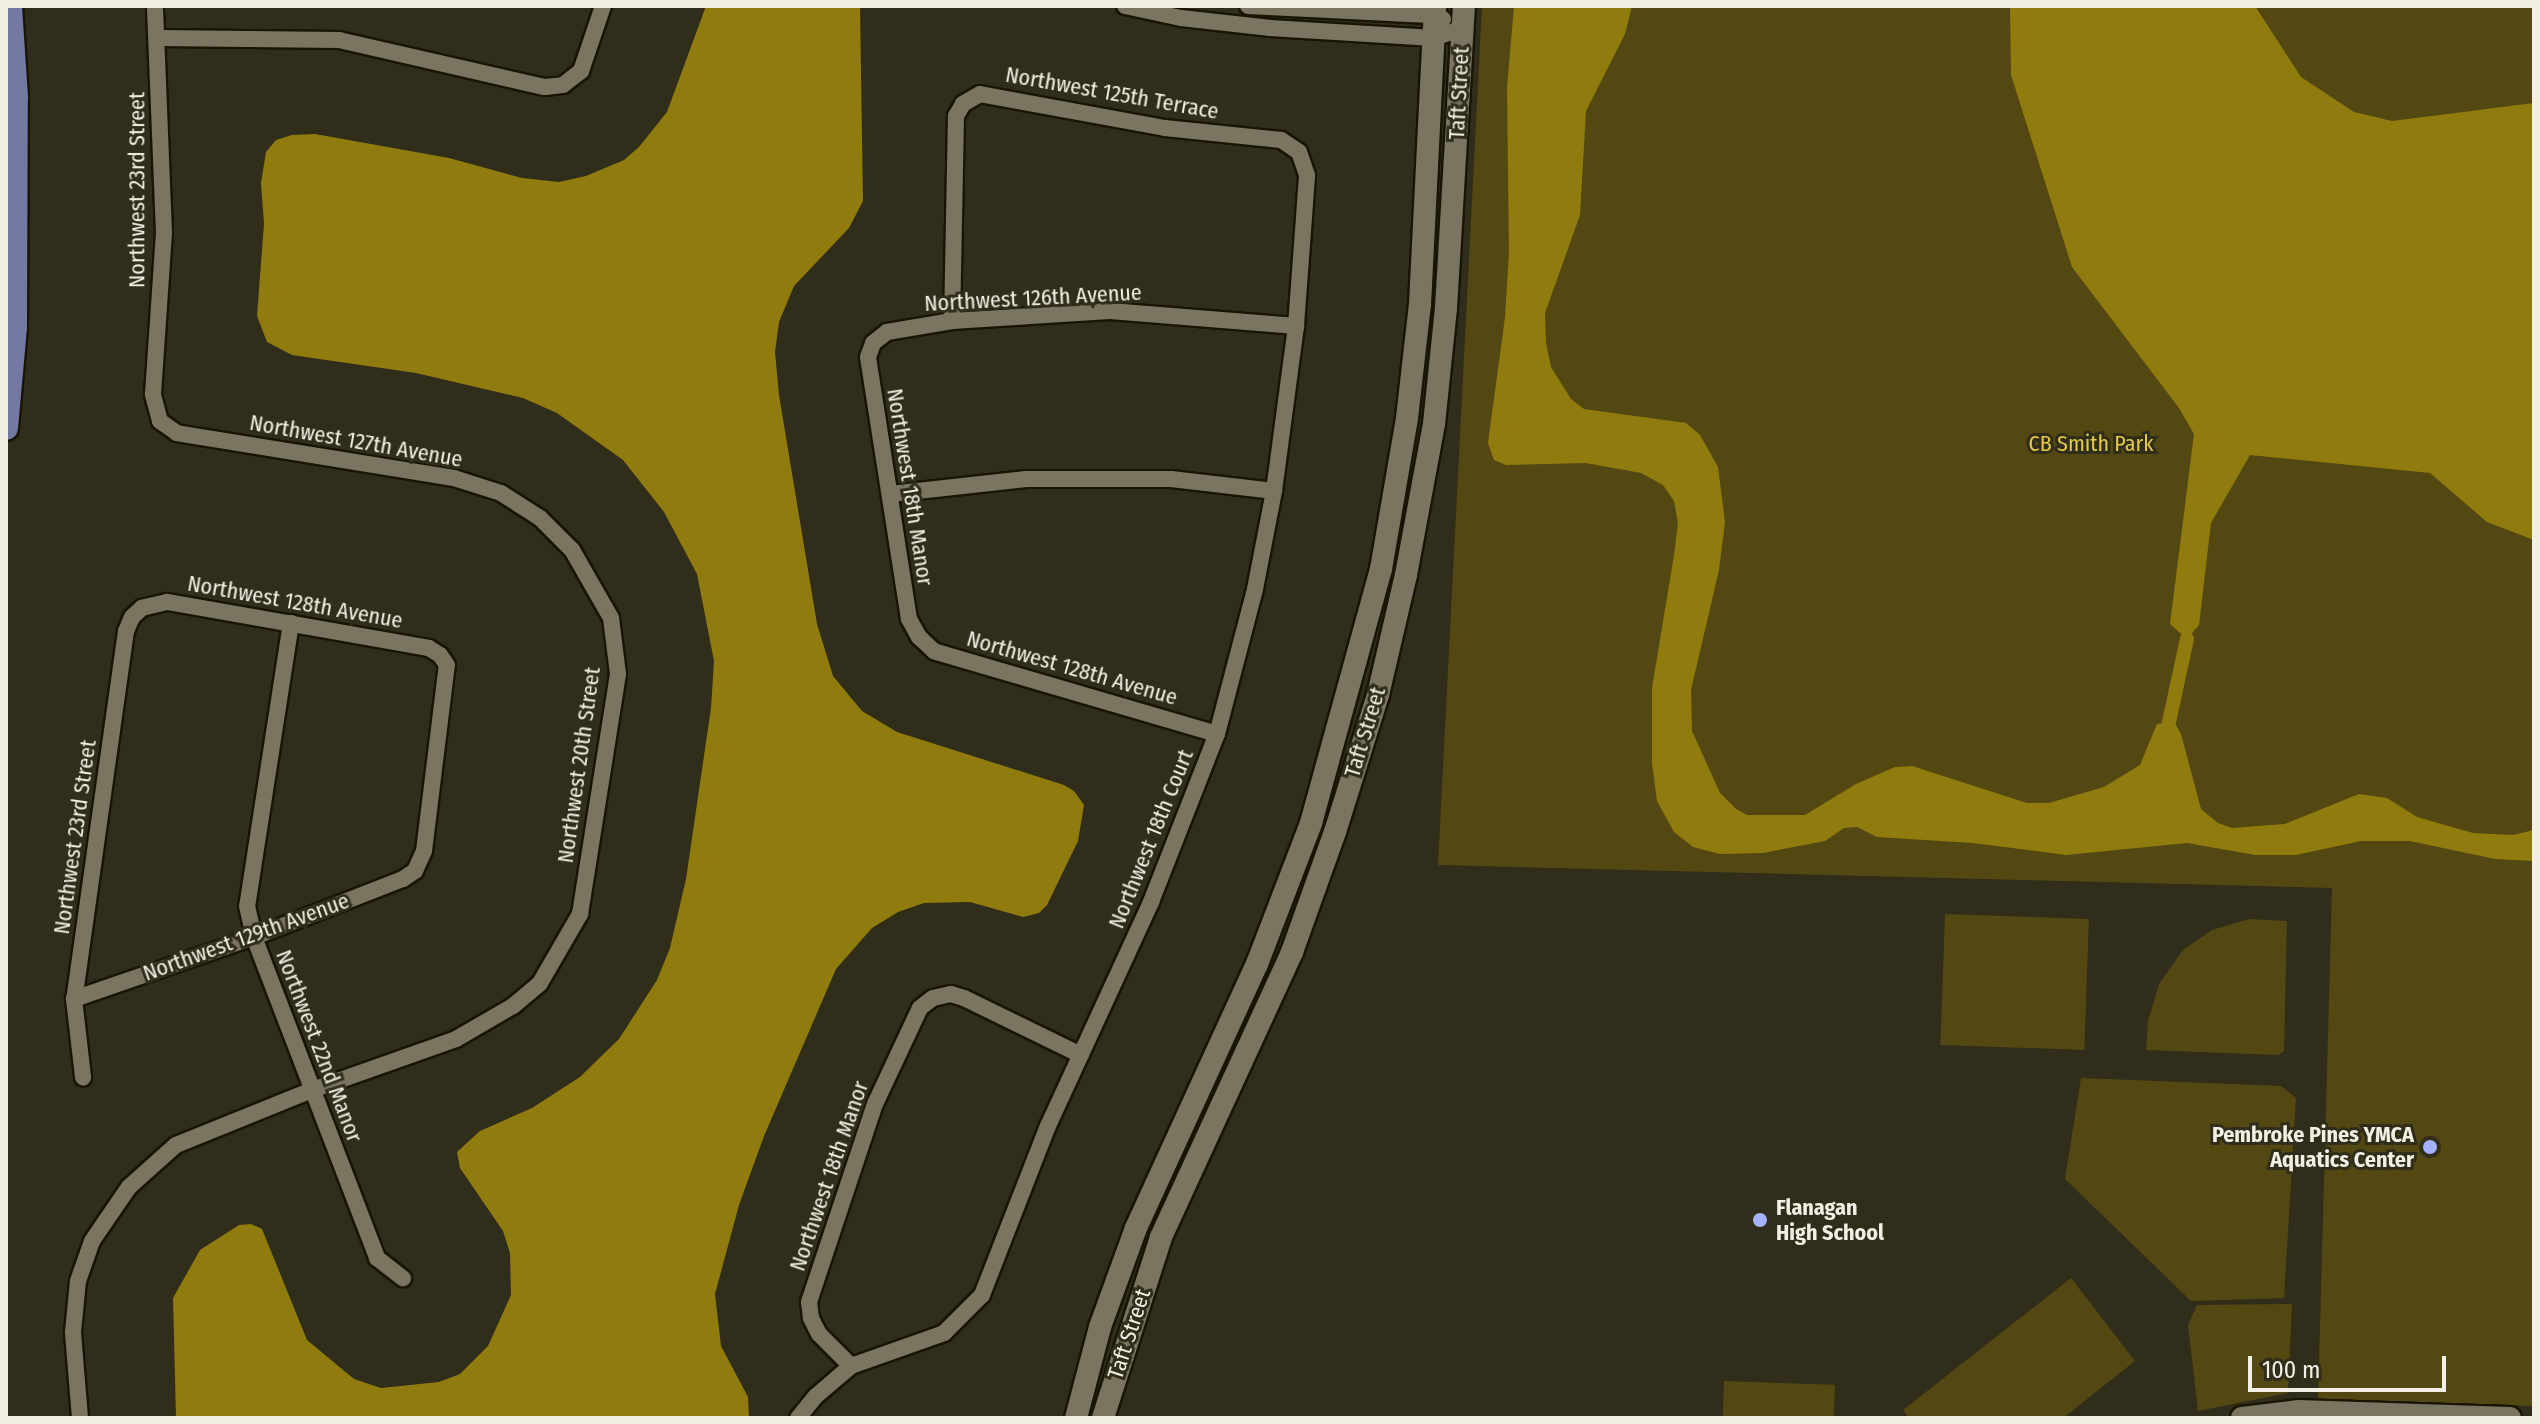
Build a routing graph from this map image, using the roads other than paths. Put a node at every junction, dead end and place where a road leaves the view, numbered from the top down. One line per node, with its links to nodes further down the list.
1 (10, 6): 16 (main road)
2 (155, 6): 9 (street, Northwest 23rd Street)
3 (603, 6): 9 (street)
4 (1125, 6): 6 (street)
5 (1248, 6): 7 (street)
6 (1143, 8): 10 (street)
7 (1435, 11): 8 (street); 10 (street, Taft Street)
8 (1463, 17): 10 (street); 31 (street, Taft Street)
9 (158, 38): 15 (street, Northwest 23rd Street)
10 (1434, 38): 30 (street, Taft Street)
11 (1299, 152): 12 (street, Northwest 125th Terrace); 13 (street, Northwest 18th Court)
12 (952, 321): 13 (street, Northwest 126th Avenue); 14 (street, Northwest 126th Avenue)
13 (1296, 326): 17 (street, Northwest 18th Court)
14 (873, 343): 18 (street, Northwest 18th Manor)
15 (160, 421): 19 (street, Northwest 127th Avenue)
16 (6, 428)
17 (1274, 491): 18 (street); 23 (street, Northwest 18th Court)
18 (890, 494): 22 (street, Northwest 18th Manor)
19 (540, 518): 29 (street, Northwest 20th Street)
20 (142, 608): 21 (street, Northwest 128th Avenue); 26 (street, Northwest 23rd Street)
21 (291, 623): 24 (street, Northwest 128th Avenue); 25 (street, Northwest 22nd Manor)
22 (919, 637): 23 (street, Northwest 128th Avenue)
23 (1217, 734): 27 (street, Northwest 18th Court)
24 (415, 871): 25 (street, Northwest 129th Avenue)
25 (254, 937): 26 (street, Northwest 129th Avenue); 29 (street, Northwest 22nd Manor)
26 (74, 999): 28 (street, Northwest 23rd Street)
27 (1081, 1055): 33 (street, Northwest 18th Court); 33 (street, Northwest 18th Manor)
28 (83, 1077)
29 (312, 1090): 32 (street, Northwest 22nd Manor); 34 (street)
30 (1173, 1143): 31 (street); 36 (street, Taft Street)
31 (1197, 1154): 37 (street, Taft Street)
32 (403, 1278)
33 (851, 1366): 35 (street, Northwest 18th Court)
34 (80, 1418)
35 (798, 1418)
36 (1076, 1418)
37 (1103, 1418)
38 (2242, 1418): 39 (street)
39 (2510, 1418)

